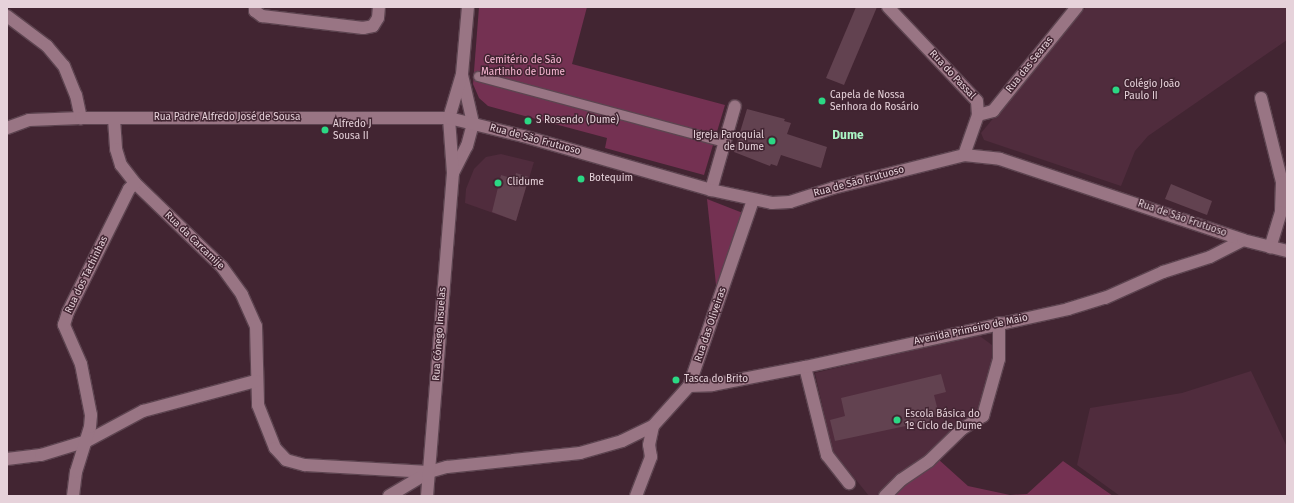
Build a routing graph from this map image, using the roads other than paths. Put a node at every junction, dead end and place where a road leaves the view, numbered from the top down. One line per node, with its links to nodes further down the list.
1 (254, 7): 2 (street)
2 (379, 7)
3 (468, 7): 7 (street)
4 (888, 7): 11 (street, Rua do Passal)
5 (1077, 7): 11 (street, Rua das Searas)
6 (7, 16): 12 (street)
7 (462, 74): 13 (street); 15 (street)
8 (478, 76): 17 (lane)
9 (1261, 98): 24 (street)
10 (735, 106): 17 (street)
11 (978, 115): 18 (street)
12 (81, 118): 14 (street, Rua Padre Alfredo José de Sousa); 16 (street, Rua Padre Alfredo José de Sousa)
13 (449, 118): 14 (street, Rua Padre Alfredo José de Sousa); 15 (street, Rua Padre Alfredo José de Sousa); 19 (street, Rua Cónego Insuelas)
14 (114, 119): 20 (street, Rua da Carcamije)
15 (473, 123): 19 (street, Rua Cónego Insuelas); 21 (street, Rua de São Frutuoso)
16 (7, 128)
17 (725, 142): 21 (street)
18 (964, 155): 22 (street, Rua de São Frutuoso); 23 (street, Rua de São Frutuoso)
19 (453, 173): 33 (street, Rua Cónego Insuelas)
20 (135, 184): 28 (street, Rua da Carcamije); 31 (street, Rua dos Tachinhas)
21 (711, 190): 22 (street, Rua de São Frutuoso)
22 (753, 200): 29 (street, Rua das Oliveiras)
23 (1243, 240): 24 (street, Rua de São Frutuoso); 26 (street, Avenida Primeiro de Maio)
24 (1270, 247): 25 (street, Rua de São Frutuoso)
25 (1287, 251)
26 (999, 323): 27 (street, Avenida Primeiro de Maio); 39 (street)
27 (805, 367): 29 (street, Avenida Primeiro de Maio); 34 (street)
28 (256, 381): 31 (street); 33 (street, Rua da Carcamije)
29 (688, 386): 30 (street, Rua das Oliveiras)
30 (653, 426): 33 (street, Rua das Oliveiras); 38 (street)
31 (87, 441): 32 (street); 35 (street, Rua dos Tachinhas)
32 (7, 459)
33 (429, 472): 36 (street); 37 (street, Rua Cónego Insuelas)
34 (849, 483)
35 (73, 496)
36 (389, 496)
37 (427, 496)
38 (636, 496)
39 (885, 496)

